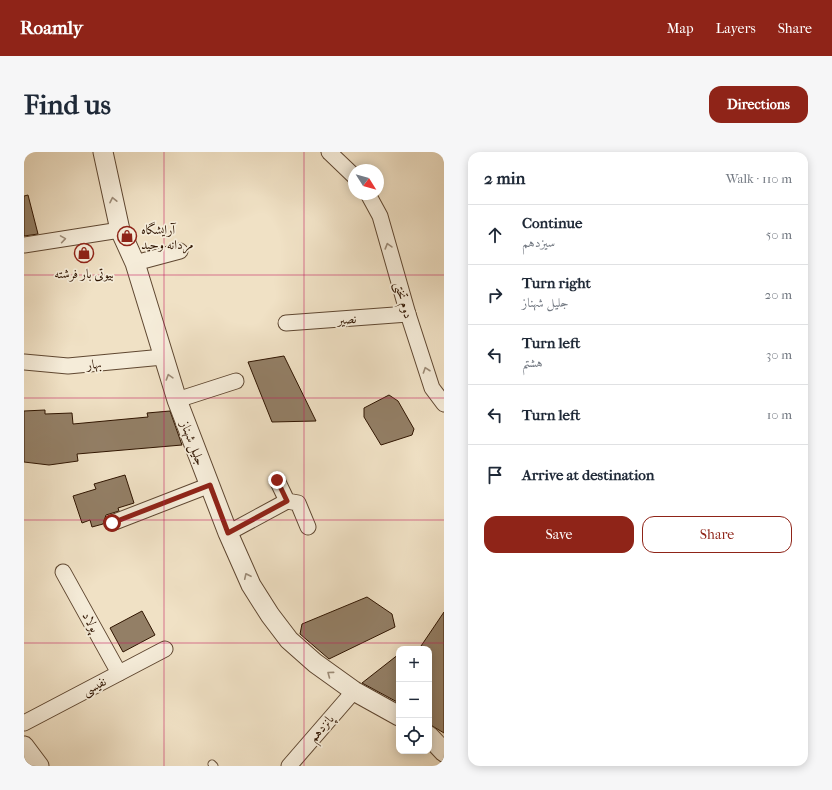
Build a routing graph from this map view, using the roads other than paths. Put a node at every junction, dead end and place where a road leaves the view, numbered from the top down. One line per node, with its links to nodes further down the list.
1 (103, 152): 5 (street, جلیل شهناز, one-way to 1)
2 (329, 152): 3 (street)
3 (348, 170)
4 (371, 200): 9 (street, دوم تختی, one-way to 4)
5 (120, 230): 6 (street, one-way to 5); 8 (street, جلیل شهناز)
6 (24, 245)
7 (180, 251): 8 (street)
8 (135, 263): 11 (street, جلیل شهناز)
9 (408, 314): 10 (street, نصیر); 15 (street, دوم تختی, one-way to 9)
10 (286, 323)
11 (163, 357): 12 (street, بهار); 14 (street, جلیل شهناز, one-way to 11)
12 (24, 362)
13 (236, 381): 14 (street)
14 (177, 400): 17 (street, جلیل شهناز)
15 (444, 404)
16 (277, 480): 18 (street)
17 (210, 485): 19 (street); 21 (street, جلیل شهناز)
18 (287, 501): 20 (street); 21 (street)
19 (112, 523)
20 (308, 527)
21 (228, 533): 25 (street, جلیل شهناز, one-way to 21)
22 (63, 572): 24 (street, پولاد)
23 (165, 649): 24 (street, نفیسی)
24 (119, 673): 27 (street, نفیسی)
25 (354, 691): 26 (street, جلیل شهناز); 32 (street, پانزدهم)
26 (396, 714)
27 (24, 723)
28 (432, 739): 30 (street)
29 (24, 746): 31 (street)
30 (444, 752)
31 (38, 766)
32 (289, 766)

